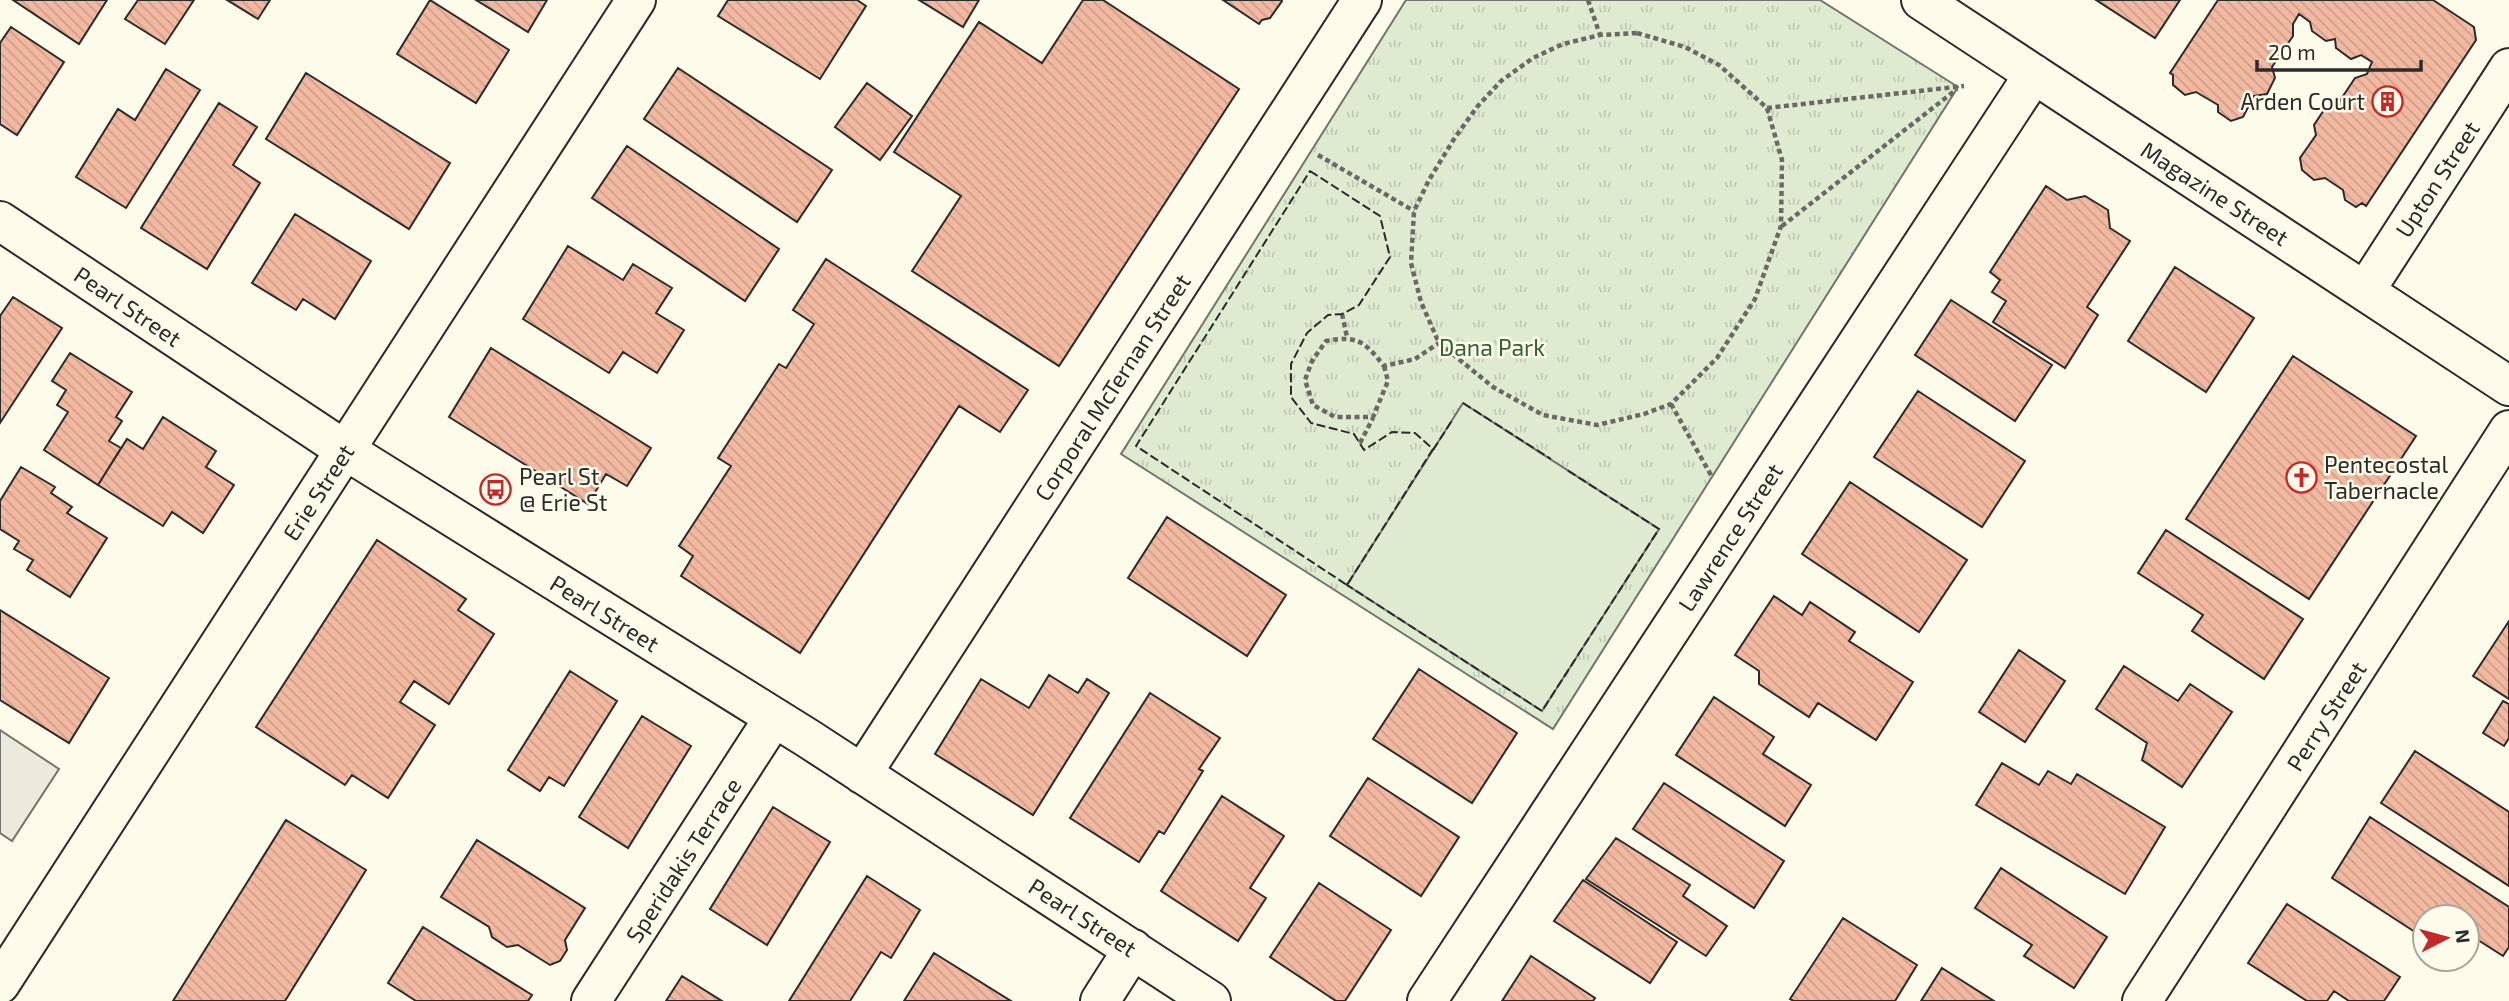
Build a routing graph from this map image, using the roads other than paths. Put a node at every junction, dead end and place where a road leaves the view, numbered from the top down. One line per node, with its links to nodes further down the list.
1 (636, 0): 10 (street, Erie Street)
2 (1362, 0): 12 (street, Corporal McTernan Street)
3 (1921, 0): 5 (street, Magazine Street)
4 (2509, 68): 7 (street, Upton Street)
5 (2034, 74): 7 (street, Magazine Street); 18 (street, Lawrence Street)
6 (0, 221): 10 (street, Pearl Street)
7 (2365, 291): 8 (street, Magazine Street)
8 (2509, 386)
9 (2509, 430): 19 (street, Perry Street)
10 (345, 450): 11 (street, Pearl Street); 14 (street, Erie Street)
11 (773, 719): 12 (street, Pearl Street); 15 (street, Speridakis Terrace)
12 (862, 774): 13 (street, Pearl Street)
13 (1133, 949): 16 (street); 17 (street, Pearl Street)
14 (0, 984)
15 (591, 1001)
16 (1100, 1001)
17 (1211, 1001)
18 (1427, 1001)
19 (2142, 1001)

